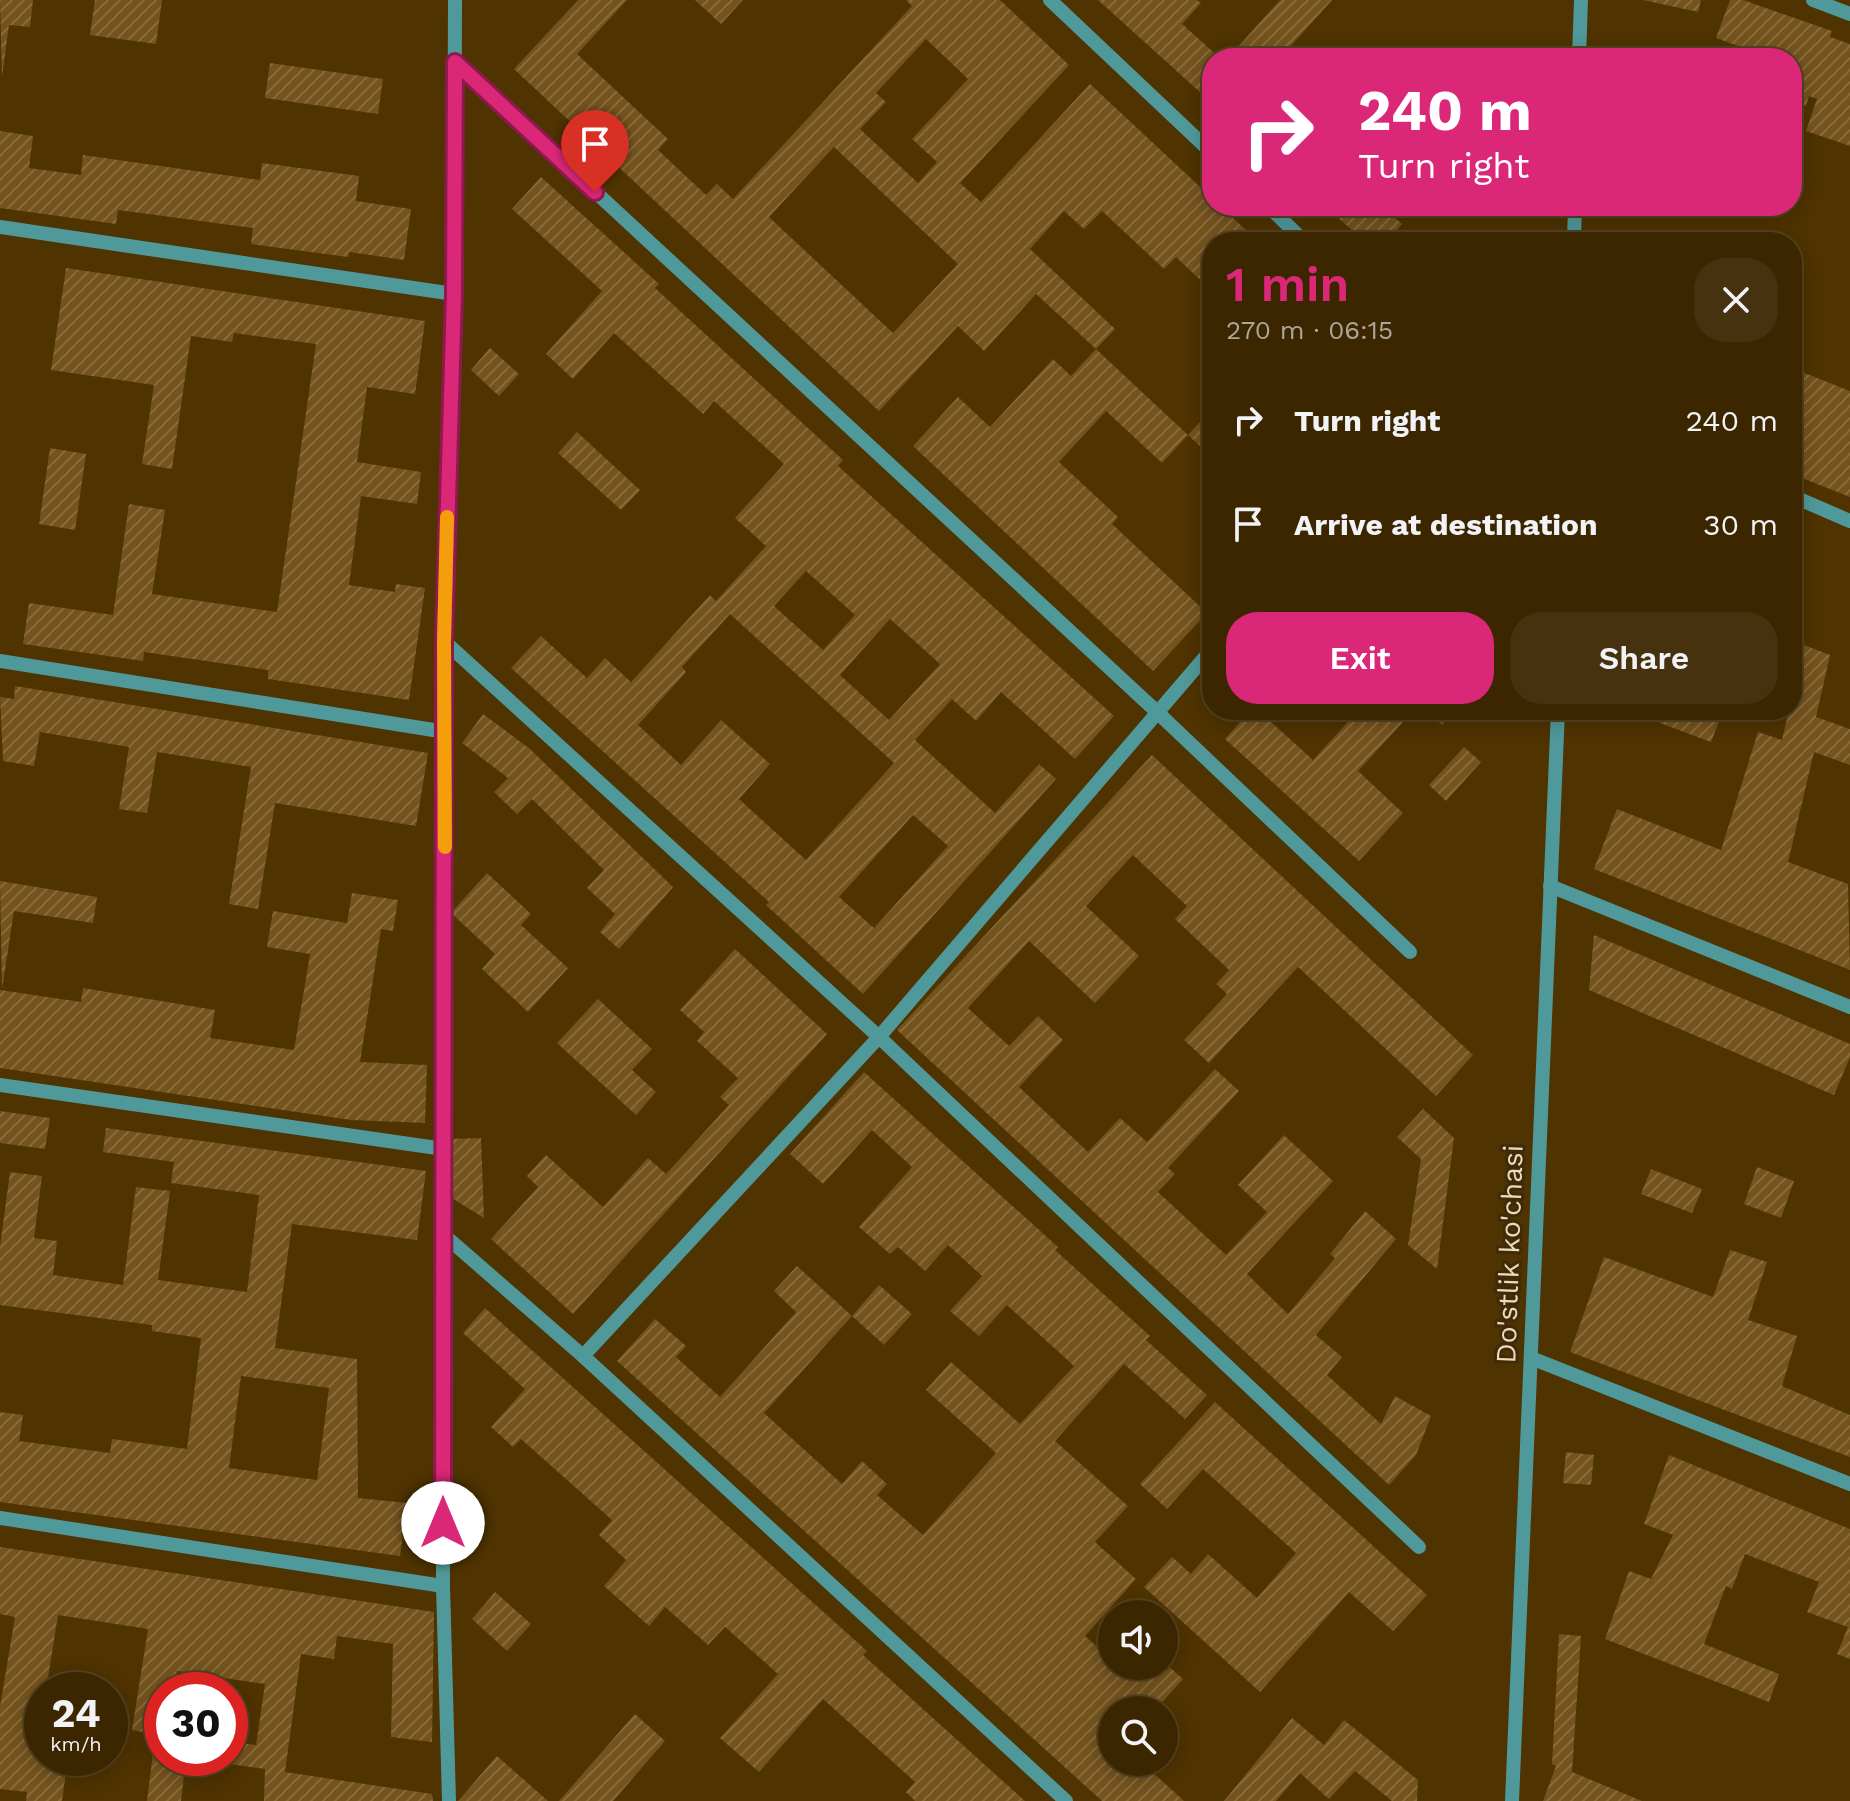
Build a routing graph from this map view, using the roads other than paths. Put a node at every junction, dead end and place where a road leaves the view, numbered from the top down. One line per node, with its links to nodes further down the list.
1 (455, 0): 7 (street)
2 (1050, 0): 8 (street)
3 (1581, 0): 6 (street)
4 (1813, 0): 5 (street)
5 (1850, 14)
6 (1579, 48)
7 (455, 62): 12 (street); 18 (street)
8 (1202, 144)
9 (1278, 216): 11 (street)
10 (0, 227): 12 (street)
11 (1295, 232)
12 (454, 294): 15 (street)
13 (1802, 500): 14 (street)
14 (1850, 521)
15 (444, 641): 20 (street); 24 (street)
16 (1202, 660): 18 (street)
17 (0, 661): 20 (street)
18 (1156, 711): 22 (street); 24 (street)
19 (1558, 720): 21 (street, Do'stlik ko'chasi)
20 (446, 732): 26 (street)
21 (1550, 886): 23 (street); 29 (street, Do'stlik ko'chasi)
22 (1410, 952)
23 (1850, 1007)
24 (879, 1037): 28 (street); 32 (street)
25 (0, 1085): 26 (street)
26 (444, 1149): 27 (street)
27 (444, 1235): 28 (street); 33 (street)
28 (583, 1356): 35 (street)
29 (1531, 1358): 30 (street); 36 (street, Do'stlik ko'chasi)
30 (1850, 1484)
31 (0, 1518): 33 (street)
32 (1419, 1547)
33 (443, 1586): 34 (street)
34 (449, 1801)
35 (1066, 1801)
36 (1512, 1801)

